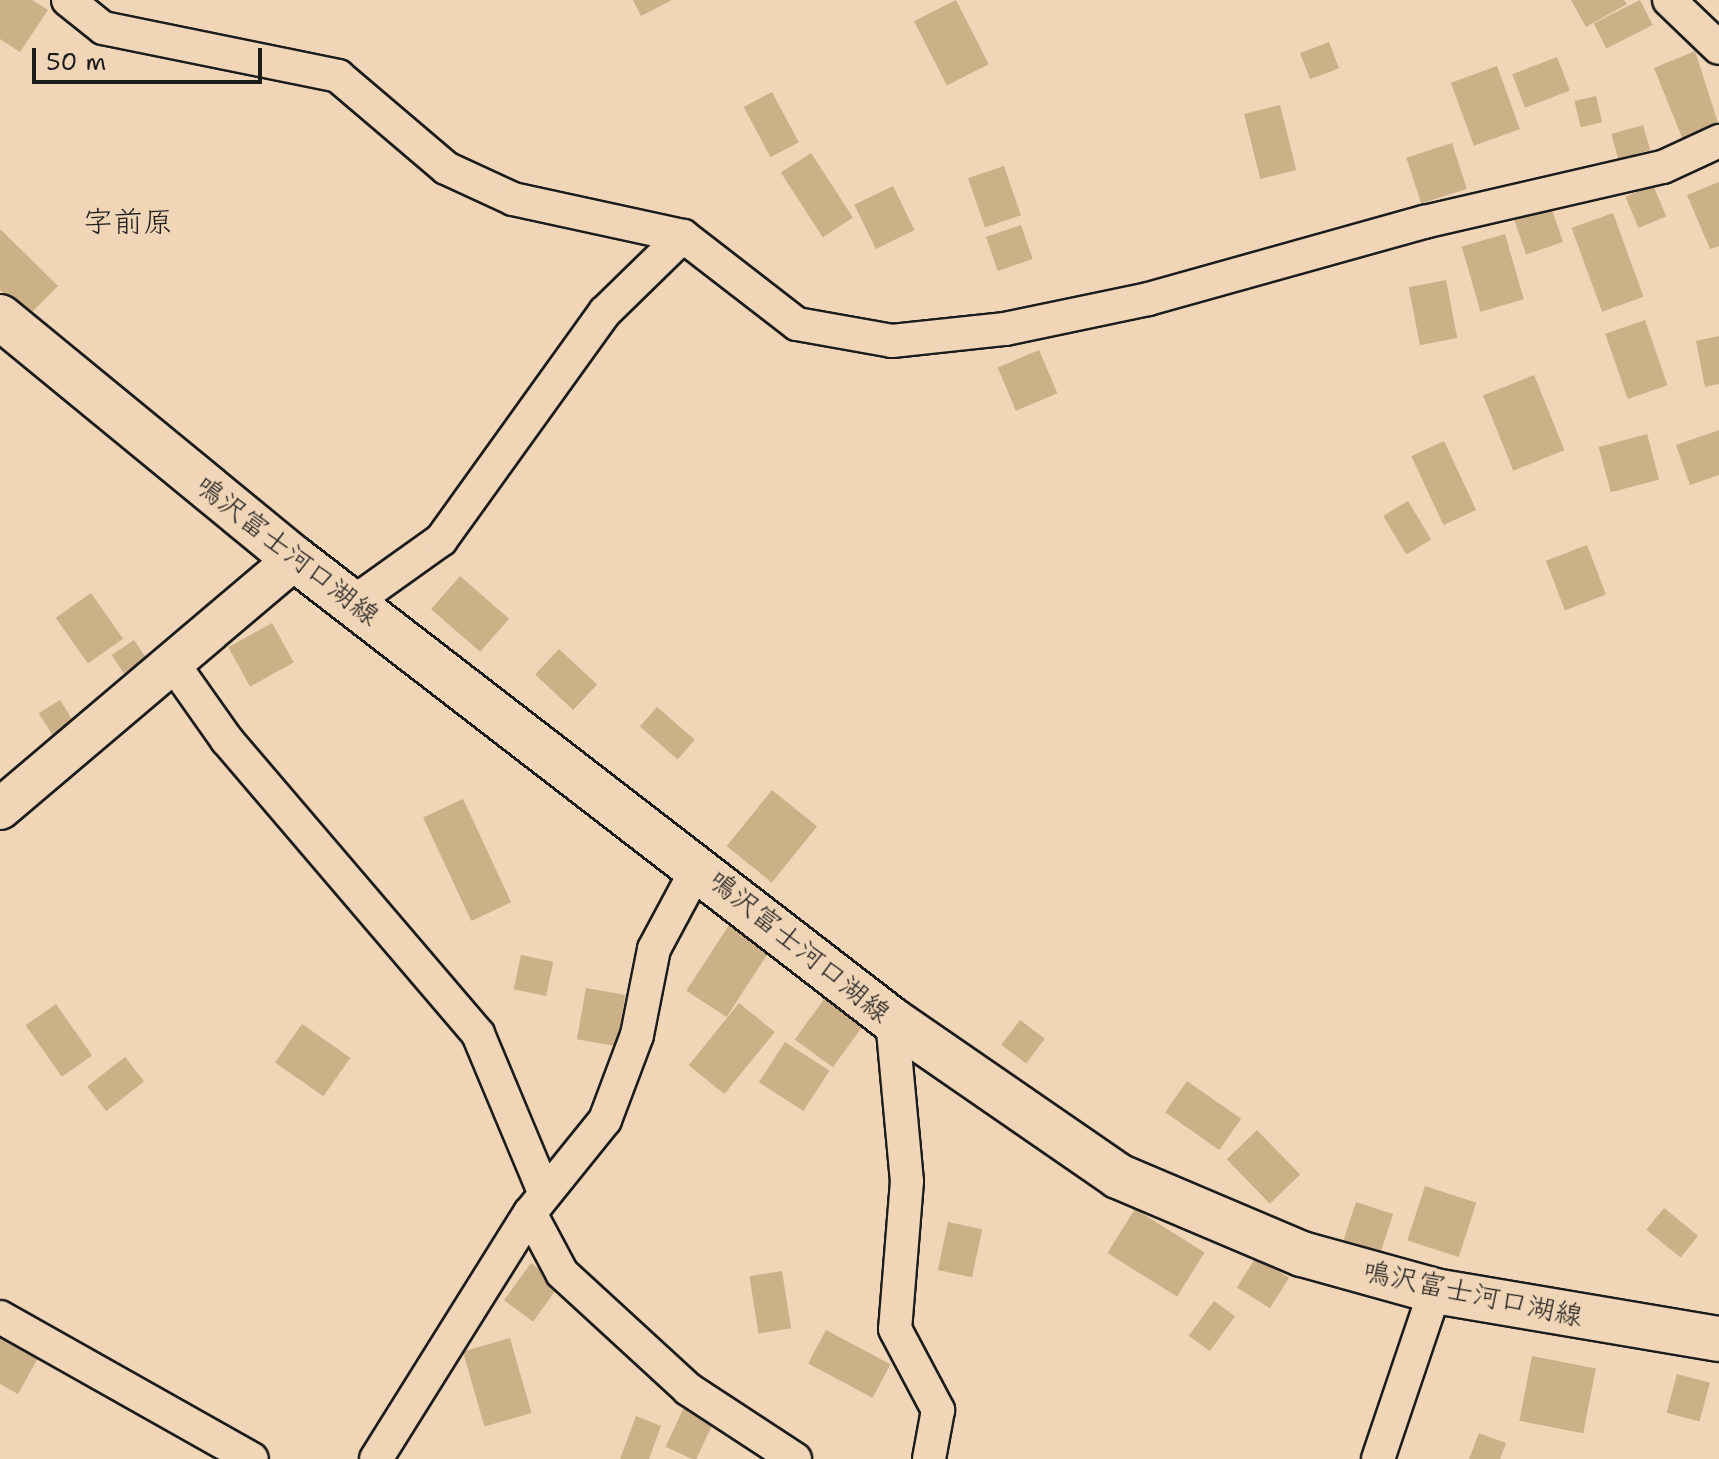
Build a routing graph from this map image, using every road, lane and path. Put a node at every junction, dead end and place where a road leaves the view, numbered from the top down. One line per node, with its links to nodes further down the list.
1 (68, 0): 5 (street)
2 (1669, 0): 3 (street)
3 (1719, 48)
4 (1719, 141): 5 (street)
5 (683, 236): 8 (street)
6 (0, 317): 7 (main road, 鳴沢富士河口湖線)
7 (295, 559): 8 (main road, 鳴沢富士河口湖線); 9 (street)
8 (354, 602): 11 (main road, 鳴沢富士河口湖線)
9 (174, 665): 10 (street); 13 (street)
10 (0, 809)
11 (699, 865): 12 (main road, 鳴沢富士河口湖線); 13 (street)
12 (892, 1020): 14 (main road, 鳴沢富士河口湖線); 20 (street)
13 (538, 1204): 18 (street); 19 (street)
14 (1435, 1291): 16 (main road, 鳴沢富士河口湖線); 21 (street)
15 (0, 1317): 17 (street)
16 (1719, 1339)
17 (252, 1459)
18 (376, 1459)
19 (795, 1459)
20 (929, 1459)
21 (1378, 1459)

